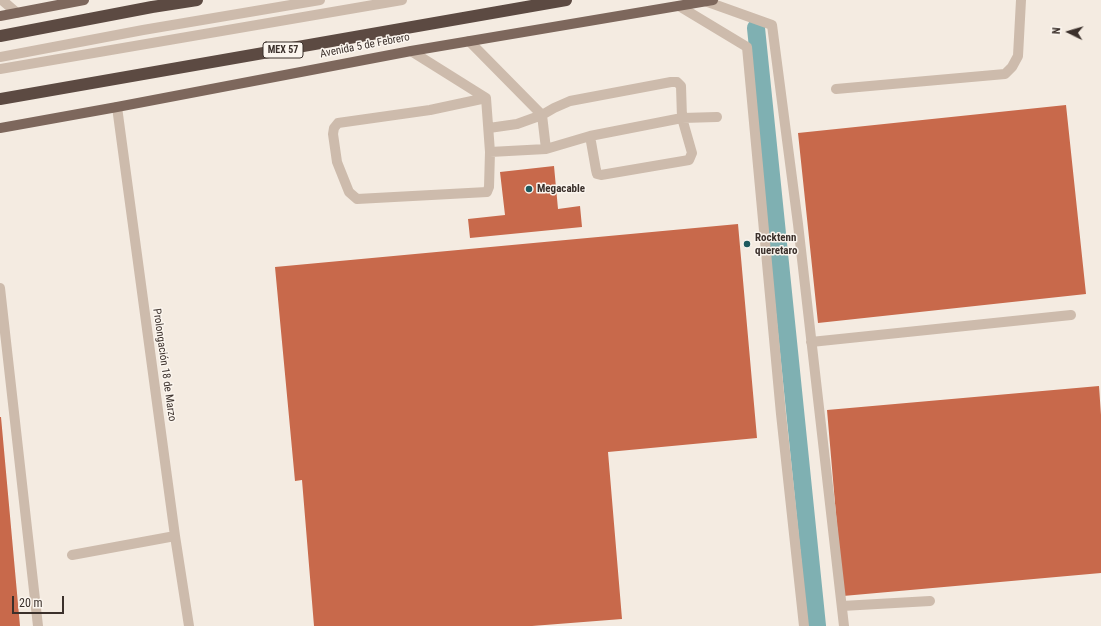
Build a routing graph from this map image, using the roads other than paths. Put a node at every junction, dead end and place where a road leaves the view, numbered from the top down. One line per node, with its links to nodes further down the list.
1 (2, 0): 10 (street)
2 (84, 0): 10 (main road)
3 (197, 0): 12 (highway)
4 (320, 0): 15 (street)
5 (402, 0): 16 (street)
6 (566, 0): 19 (highway, Avenida 5 de Febrero / MEX 57)
7 (1021, 0): 17 (street)
8 (709, 1): 9 (main road, Avenida 5 de Febrero); 31 (street)
9 (678, 6): 13 (main road, Avenida 5 de Febrero); 38 (street)
10 (17, 13): 11 (main road)
11 (0, 16)
12 (0, 36)
13 (470, 41): 14 (main road, Avenida 5 de Febrero); 21 (street)
14 (411, 51): 18 (street); 20 (main road, Avenida 5 de Febrero)
15 (0, 57)
16 (0, 69)
17 (836, 89)
18 (486, 98): 25 (street); 28 (street)
19 (0, 99)
20 (117, 107): 24 (main road, Avenida 5 de Febrero); 32 (street, Prolongación 18 de Marzo)
21 (542, 115): 23 (street); 25 (street); 27 (street)
22 (717, 117): 23 (street)
23 (682, 118): 26 (street); 26 (street)
24 (0, 128)
25 (489, 128): 28 (street)
26 (590, 136): 27 (street)
27 (546, 149): 28 (street)
28 (490, 152)
29 (0, 288): 36 (street)
30 (1071, 315): 31 (street)
31 (811, 342): 35 (street)
32 (175, 536): 33 (street); 37 (street, Prolongación 18 de Marzo)
33 (72, 555)
34 (930, 601): 35 (street)
35 (842, 606): 39 (street)
36 (38, 626)
37 (189, 626)
38 (804, 626)
39 (844, 626)

